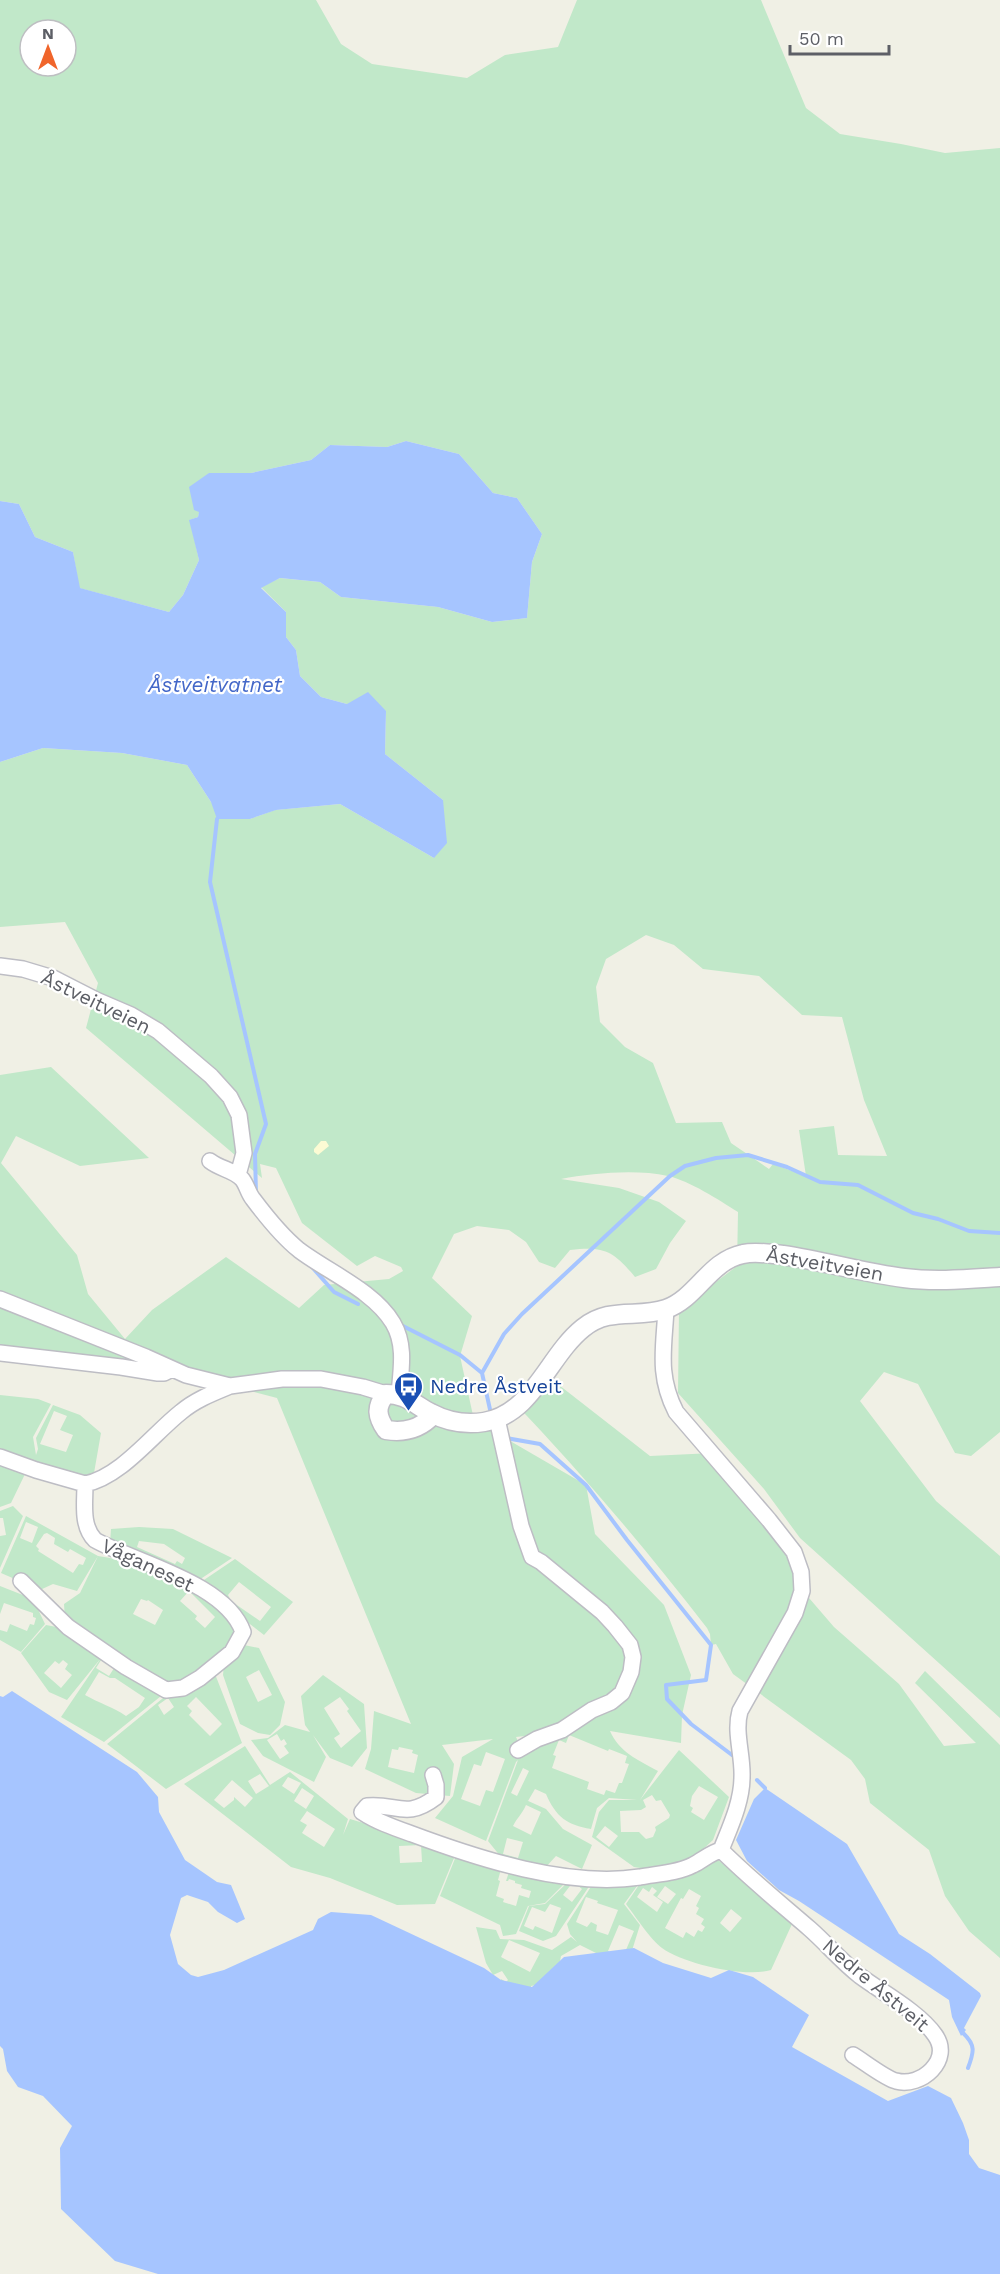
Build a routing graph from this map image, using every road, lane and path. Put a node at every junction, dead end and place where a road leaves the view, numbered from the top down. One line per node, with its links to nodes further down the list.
1 (0, 966): 3 (street, Åstveitveien)
2 (210, 1161): 3 (street)
3 (238, 1175): 10 (street)
4 (1000, 1276): 6 (street, Åstveitveien)
5 (0, 1299): 8 (street)
6 (666, 1309): 12 (street, Åstveitveien); 18 (street)
7 (0, 1353): 8 (street)
8 (170, 1370): 9 (street)
9 (230, 1386): 10 (street); 14 (street)
10 (393, 1394): 11 (street); 11 (street)
11 (433, 1415): 12 (street)
12 (494, 1425): 16 (street)
13 (0, 1456): 14 (street)
14 (86, 1484): 15 (street, Våganeset)
15 (21, 1581)
16 (519, 1750)
17 (433, 1775): 18 (street)
18 (721, 1850): 19 (street, Nedre Åstveit)
19 (853, 2055)

